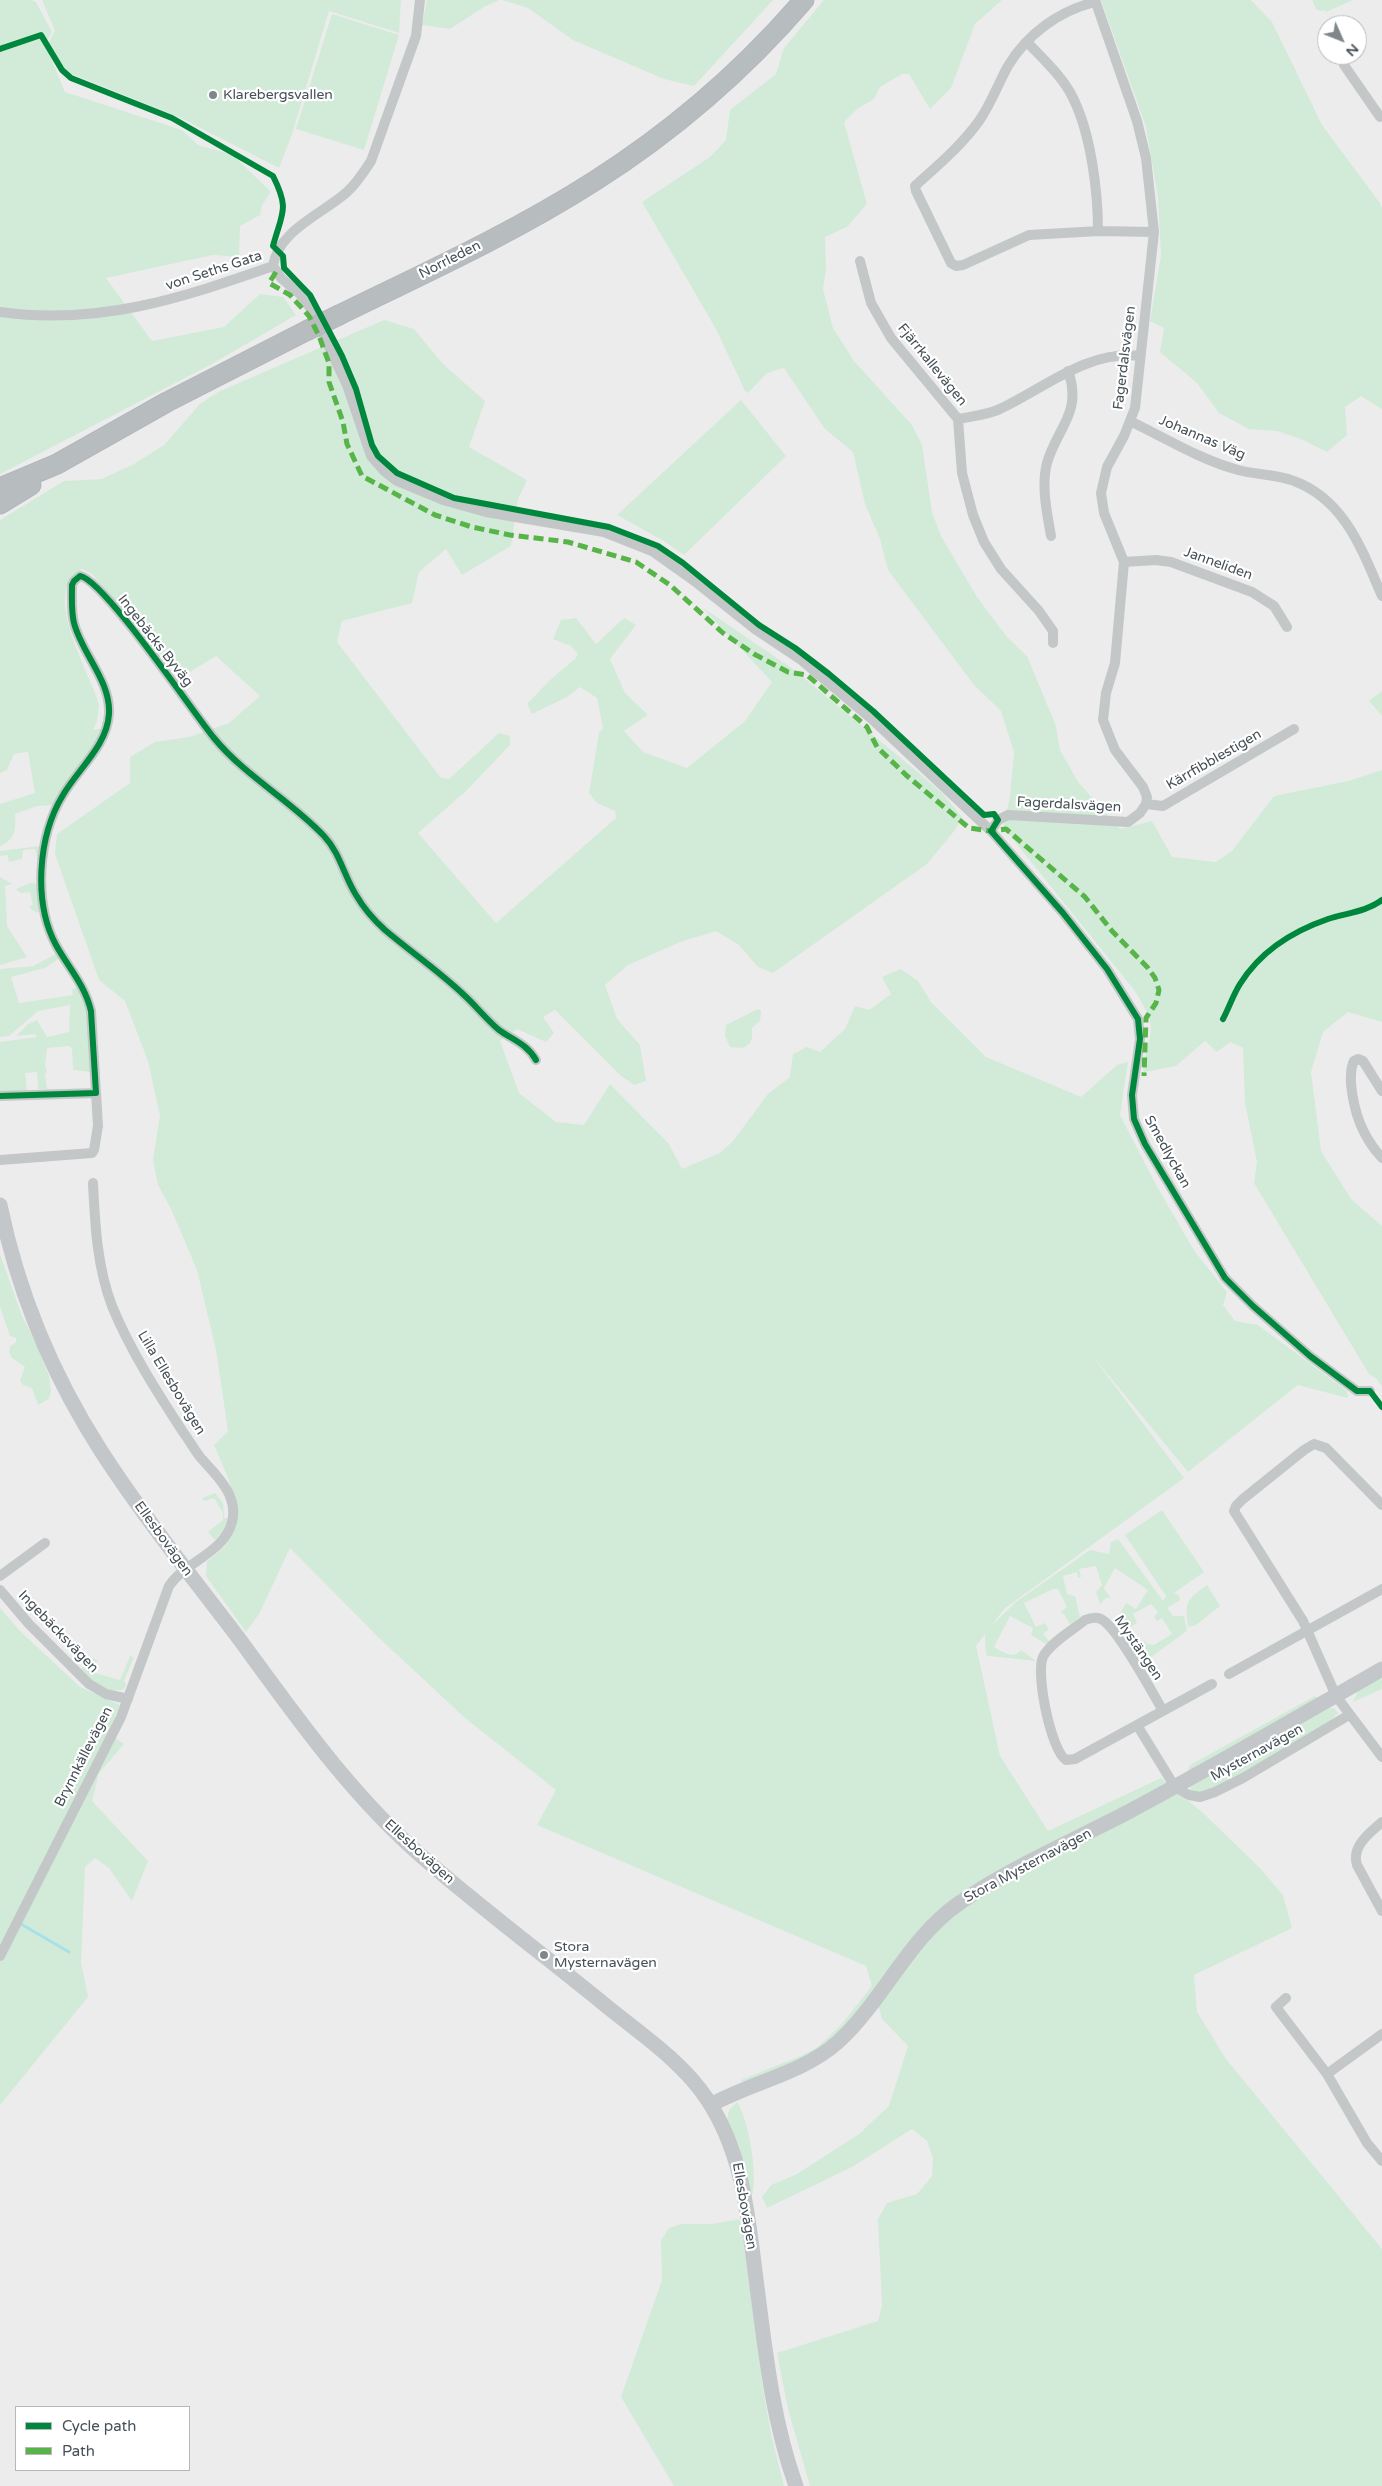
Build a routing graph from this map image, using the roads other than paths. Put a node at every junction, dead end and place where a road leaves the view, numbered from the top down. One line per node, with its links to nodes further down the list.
1 (420, 0): 10 (street, von Seths Gata)
2 (804, 0): 16 (highway, Norrleden, bridge)
3 (1095, 1): 4 (street); 8 (street, Fagerdalsvägen)
4 (1027, 42): 7 (street); 7 (street)
5 (1344, 65): 6 (street)
6 (1381, 118)
7 (1098, 231): 8 (street)
8 (1154, 232): 12 (street, Fagerdalsvägen)
9 (860, 261): 14 (street, Fjärrkallevägen)
10 (273, 266): 11 (street, von Seths Gata); 26 (street, Smedlyckan)
11 (0, 312)
12 (1140, 356): 13 (street); 15 (street, Fagerdalsvägen)
13 (1068, 371): 14 (street); 19 (street)
14 (958, 420): 23 (street, Fjärrkallevägen)
15 (1130, 421): 20 (street, Fagerdalsvägen); 21 (street, Johannas Väg)
16 (57, 464): 17 (highway, Norrleden); 18 (highway, Norrleden)
17 (0, 488)
18 (0, 504)
19 (1051, 536)
20 (1124, 562): 22 (street, Janneliden); 25 (street, Fagerdalsvägen)
21 (1382, 596)
22 (1287, 627)
23 (1053, 643)
24 (1294, 729): 25 (street, Kärrfibblestigen)
25 (1146, 804): 26 (street, Fagerdalsvägen)
26 (991, 831): 35 (street, Smedlyckan)
27 (536, 1060): 29 (street, Ingebäcks Byväg)
28 (1382, 1091): 31 (street)
29 (96, 1093): 30 (street); 32 (street)
30 (0, 1096)
31 (1382, 1158)
32 (0, 1160)
33 (93, 1183): 38 (street, Lilla Ellesbovägen)
34 (0, 1205): 38 (main road, Ellesbovägen)
35 (1370, 1391)
36 (1382, 1505): 42 (street)
37 (45, 1543): 39 (street)
38 (185, 1569): 47 (street, Brynnkällevägen); 59 (main road, Ellesbovägen)
39 (0, 1576)
40 (1382, 1589): 42 (street)
41 (0, 1590): 47 (street, Ingebäcksvägen)
42 (1308, 1631): 44 (street); 46 (street)
43 (1382, 1670): 46 (main road, Stora Mysternavägen)
44 (1229, 1674)
45 (1212, 1684): 48 (street, Mystängen)
46 (1336, 1696): 49 (street); 52 (main road, Stora Mysternavägen)
47 (128, 1699): 55 (street, Brynnkällevägen)
48 (1163, 1710): 50 (street, Mystängen); 50 (street, Mystängen)
49 (1348, 1714): 51 (street); 52 (street, Mysternavägen)
50 (1137, 1725): 52 (street)
51 (1382, 1757)
52 (1175, 1787): 59 (main road, Stora Mysternavägen)
53 (1382, 1822): 54 (street)
54 (1382, 1911)
55 (0, 1956)
56 (1286, 1998): 58 (street)
57 (1382, 2034): 58 (street)
58 (1328, 2074): 60 (street)
59 (711, 2104): 61 (main road, Ellesbovägen)
60 (1382, 2161)
61 (796, 2486)

